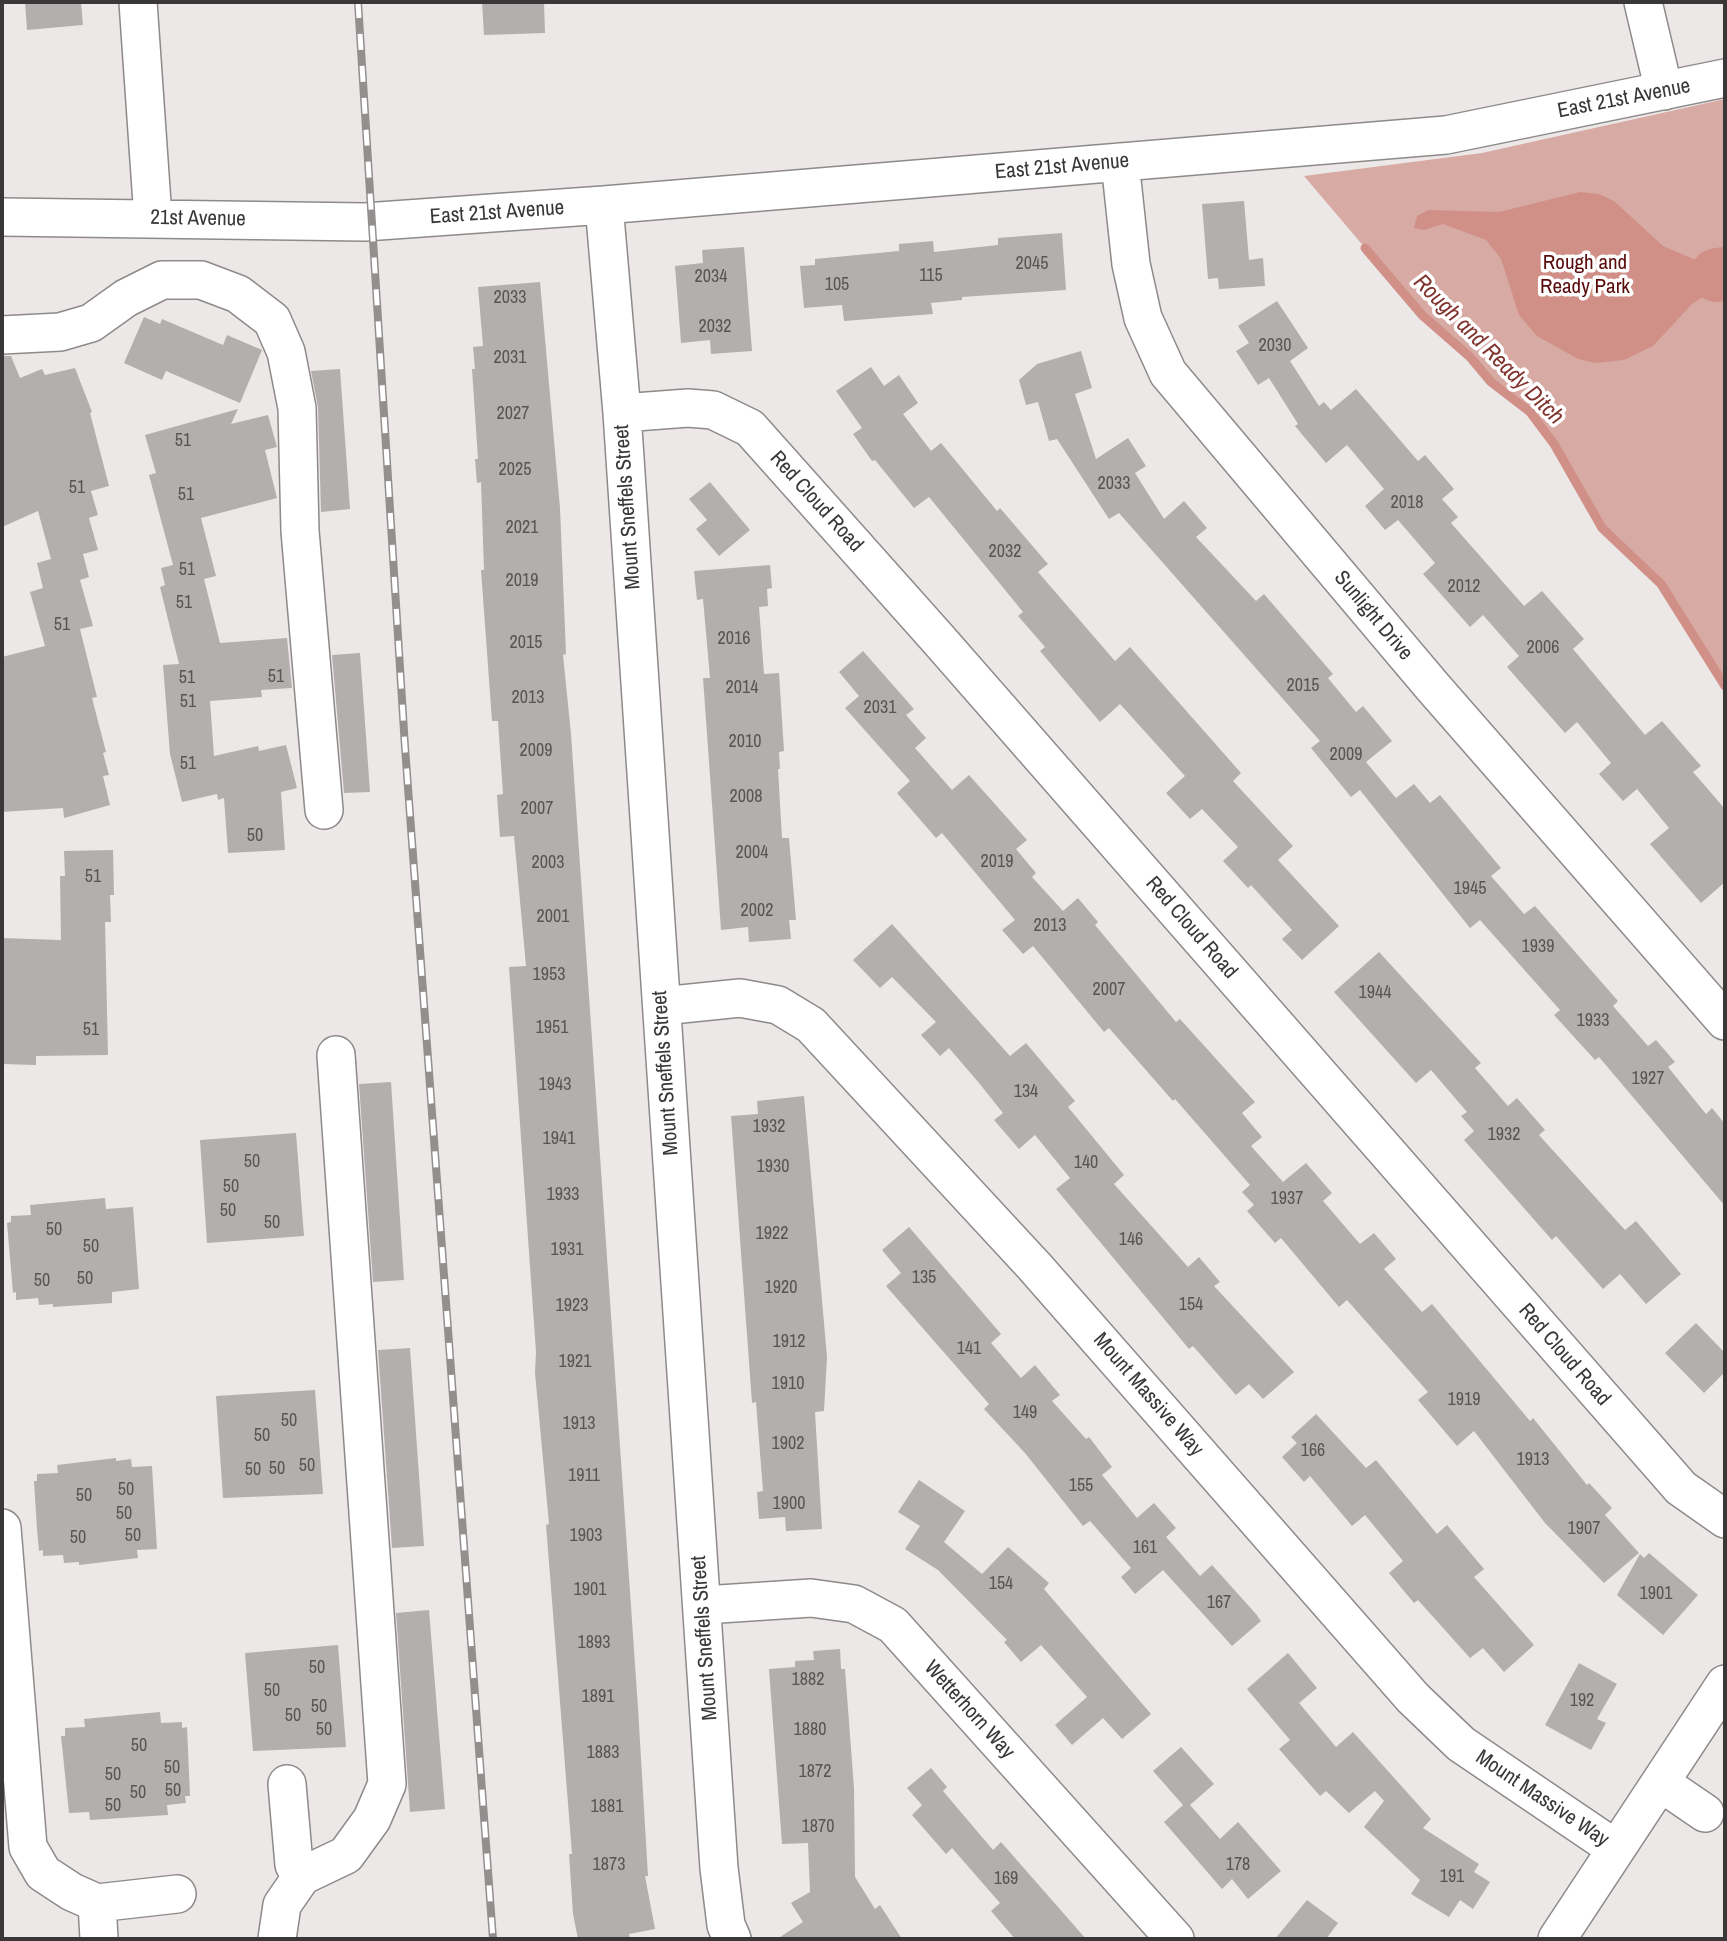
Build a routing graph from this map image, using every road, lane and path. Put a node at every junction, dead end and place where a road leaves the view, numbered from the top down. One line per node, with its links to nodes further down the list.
1 (138, 2): 8 (street)
2 (1643, 2): 4 (street)
3 (1725, 78): 4 (street, East 21st Avenue)
4 (1664, 92): 5 (street, East 21st Avenue)
5 (1120, 162): 6 (street, East 21st Avenue); 14 (street, Sunlight Drive)
6 (604, 205): 9 (street, East 21st Avenue); 11 (street, Mount Sneffels Street)
7 (2, 217): 8 (street, 21st Avenue)
8 (153, 218): 9 (street, 21st Avenue)
9 (394, 220)
10 (2, 335): 12 (street)
11 (622, 413): 13 (street, Mount Sneffels Street); 16 (street, Red Cloud Road)
12 (324, 810)
13 (662, 1006): 18 (street, Mount Sneffels Street); 23 (street, Mount Massive Way)
14 (1725, 1021)
15 (336, 1055): 24 (street)
16 (1725, 1520)
17 (2, 1528): 26 (street)
18 (704, 1605): 29 (street, Mount Sneffels Street); 30 (street, Wetterhorn Way)
19 (1725, 1684): 20 (street)
20 (1661, 1783): 22 (street); 23 (street)
21 (287, 1784): 24 (street)
22 (1705, 1813)
23 (1616, 1849): 31 (street)
24 (302, 1875): 28 (street)
25 (177, 1894): 26 (street)
26 (97, 1903): 27 (street)
27 (99, 1939)
28 (277, 1939)
29 (732, 1939)
30 (1175, 1939)
31 (1557, 1939)

